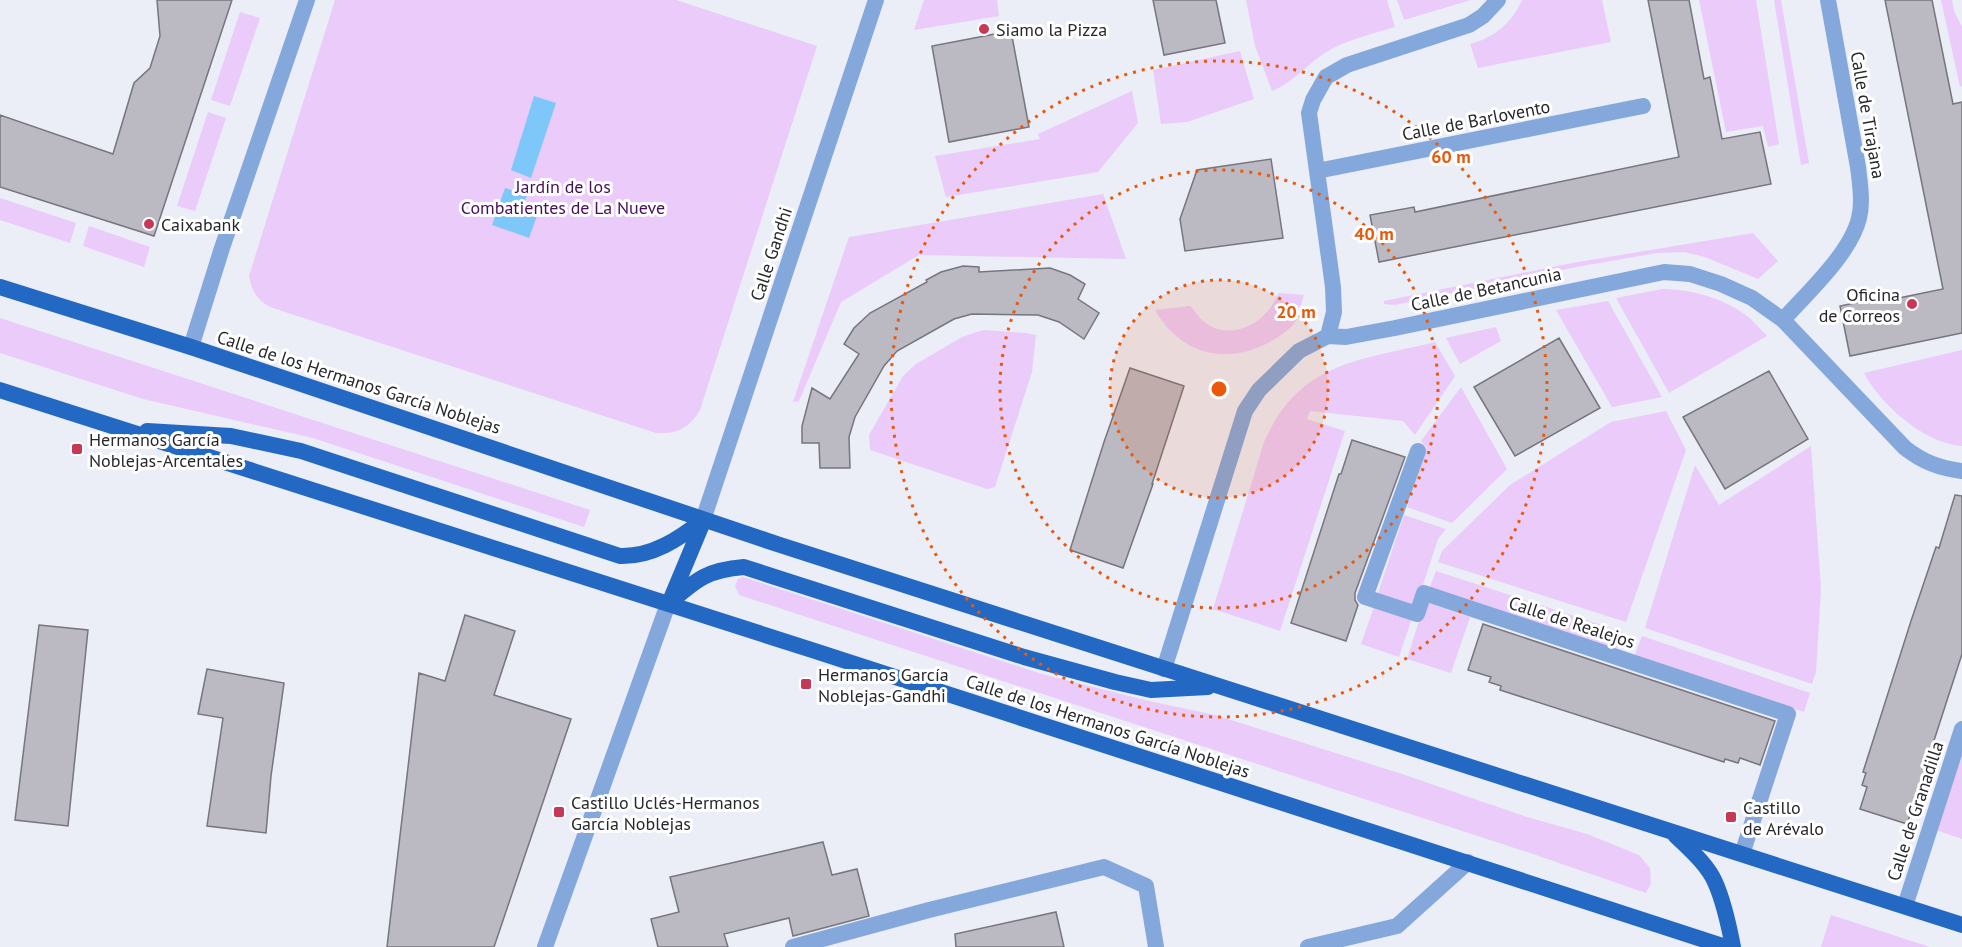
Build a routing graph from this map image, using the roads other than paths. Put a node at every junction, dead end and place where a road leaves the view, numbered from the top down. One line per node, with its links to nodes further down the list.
1 (307, 0): 10 (street)
2 (876, 0): 15 (street, Calle Gandhi)
3 (1498, 0): 6 (street)
4 (1828, 0): 8 (street, Calle de Tirajana)
5 (1643, 106): 6 (street, Calle de Barlovento)
6 (1317, 171): 9 (street)
7 (0, 287): 10 (main road, Calle de los Hermanos García Noblejas)
8 (1783, 320): 9 (street, Calle de Betancunia); 14 (street, Calle de Betancunia)
9 (1328, 336): 17 (street, Calle de Betancunia)
10 (191, 347): 15 (main road, Calle de los Hermanos García Noblejas)
11 (0, 390): 12 (main road, Calle de los Hermanos García Noblejas)
12 (122, 430): 15 (main road, Calle de los Hermanos García Noblejas); 16 (main road, Calle de los Hermanos García Noblejas)
13 (1418, 451): 21 (street, Calle de Realejos)
14 (1962, 471)
15 (703, 520): 16 (main road); 17 (main road, Calle de los Hermanos García Noblejas)
16 (668, 604): 18 (main road, Calle de los Hermanos García Noblejas); 22 (main road, Calle de los Hermanos García Noblejas); 25 (street)
17 (1164, 669): 18 (main road, Calle de los Hermanos García Noblejas)
18 (1217, 686): 20 (main road, Calle de los Hermanos García Noblejas)
19 (1962, 729): 23 (street, Calle de Granadilla)
20 (1672, 832): 21 (main road, Calle de los Hermanos García Noblejas); 30 (main road, Calle de los Hermanos García Noblejas)
21 (1742, 855): 23 (main road, Calle de los Hermanos García Noblejas)
22 (1468, 862): 28 (street); 29 (main road, Calle de los Hermanos García Noblejas)
23 (1905, 906): 24 (main road, Calle de los Hermanos García Noblejas)
24 (1962, 924)
25 (545, 947)
26 (793, 947): 27 (street)
27 (1156, 947)
28 (1308, 947)
29 (1726, 947)
30 (1732, 947)

